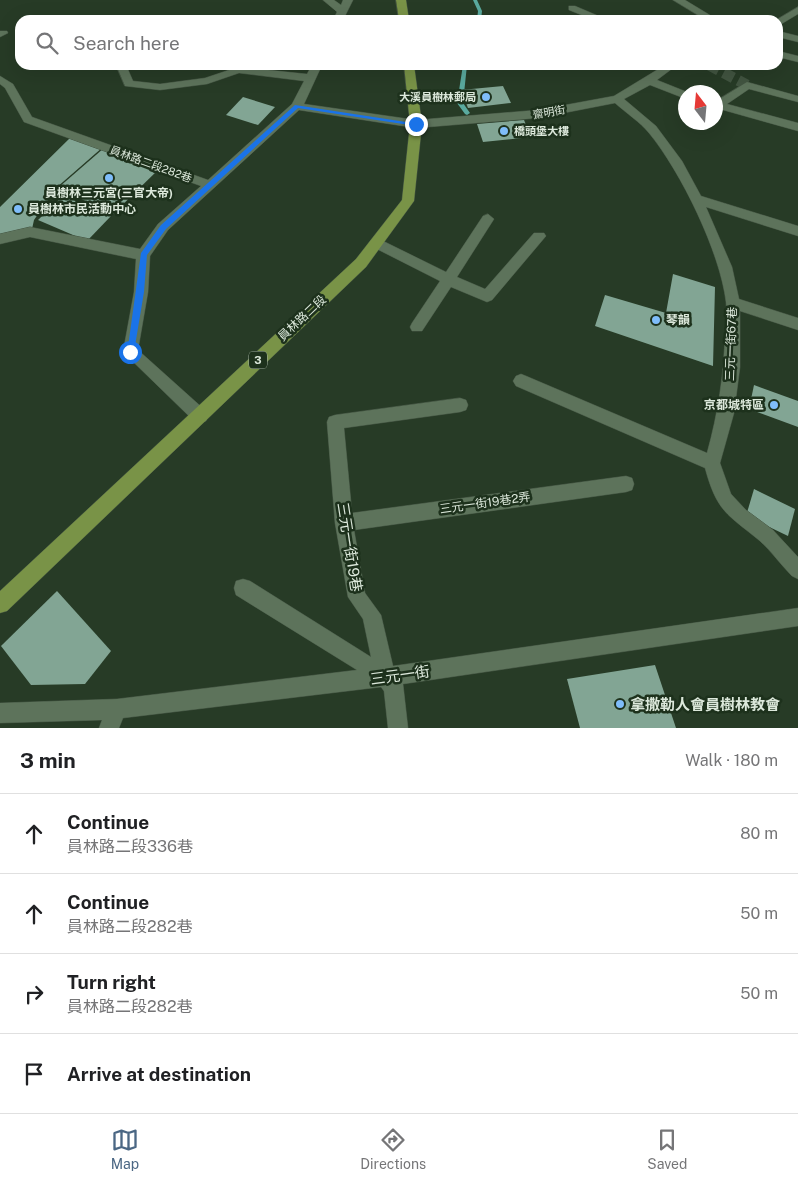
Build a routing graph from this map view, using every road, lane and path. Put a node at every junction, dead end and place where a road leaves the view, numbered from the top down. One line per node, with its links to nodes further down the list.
1 (328, 0): 7 (street)
2 (348, 0): 8 (street)
3 (401, 0): 9 (main road)
4 (678, 0): 11 (street)
5 (572, 8): 10 (street)
6 (798, 10): 12 (street)
7 (339, 15)
8 (340, 15)
9 (403, 15)
10 (590, 15)
11 (705, 15)
12 (783, 20)
13 (783, 35): 14 (street)
14 (798, 39)
15 (783, 55): 16 (street)
16 (798, 59)
17 (123, 70): 19 (street)
18 (238, 70): 23 (street)
19 (238, 70)
20 (314, 70): 23 (street)
21 (411, 70): 32 (main road, 員林路二段 / 3)
22 (665, 70): 25 (street, 齋明街)
23 (310, 78): 30 (street)
24 (0, 79): 34 (street, 員林路二段282巷)
25 (649, 81): 26 (street); 27 (street, 齋明街)
26 (678, 93)
27 (617, 99): 32 (street, 齋明街); 35 (street, 三元一街67巷)
28 (798, 99): 29 (street)
29 (723, 101)
30 (297, 106): 32 (street); 34 (street)
31 (723, 107): 33 (street)
32 (416, 124): 40 (main road, 員林路二段 / 3)
33 (798, 127)
34 (210, 185): 41 (street)
35 (696, 199): 37 (street); 43 (street, 三元一街67巷)
36 (488, 219): 42 (street)
37 (798, 231)
38 (539, 236): 42 (street)
39 (0, 239): 41 (street)
40 (376, 243): 42 (street); 48 (main road, 員林路二段 / 3)
41 (143, 255): 48 (street)
42 (449, 280): 45 (street)
43 (732, 303): 44 (street); 49 (street, 三元一街67巷)
44 (798, 324)
45 (417, 327)
46 (521, 381): 49 (street)
47 (460, 405): 51 (street, 三元一街19巷)
48 (200, 416): 54 (main road, 員林路二段 / 3)
49 (712, 463): 52 (street)
50 (626, 484): 51 (street, 三元一街19巷2弄)
51 (344, 523): 56 (street, 三元一街19巷)
52 (798, 570)
53 (243, 588): 56 (street)
54 (0, 604)
55 (798, 617): 56 (street, 三元一街)
56 (386, 677): 57 (street, 三元一街); 60 (street, 三元一街19巷)
57 (117, 709): 58 (street, 三元一街); 59 (street)
58 (0, 713)
59 (109, 728)
60 (398, 728)

